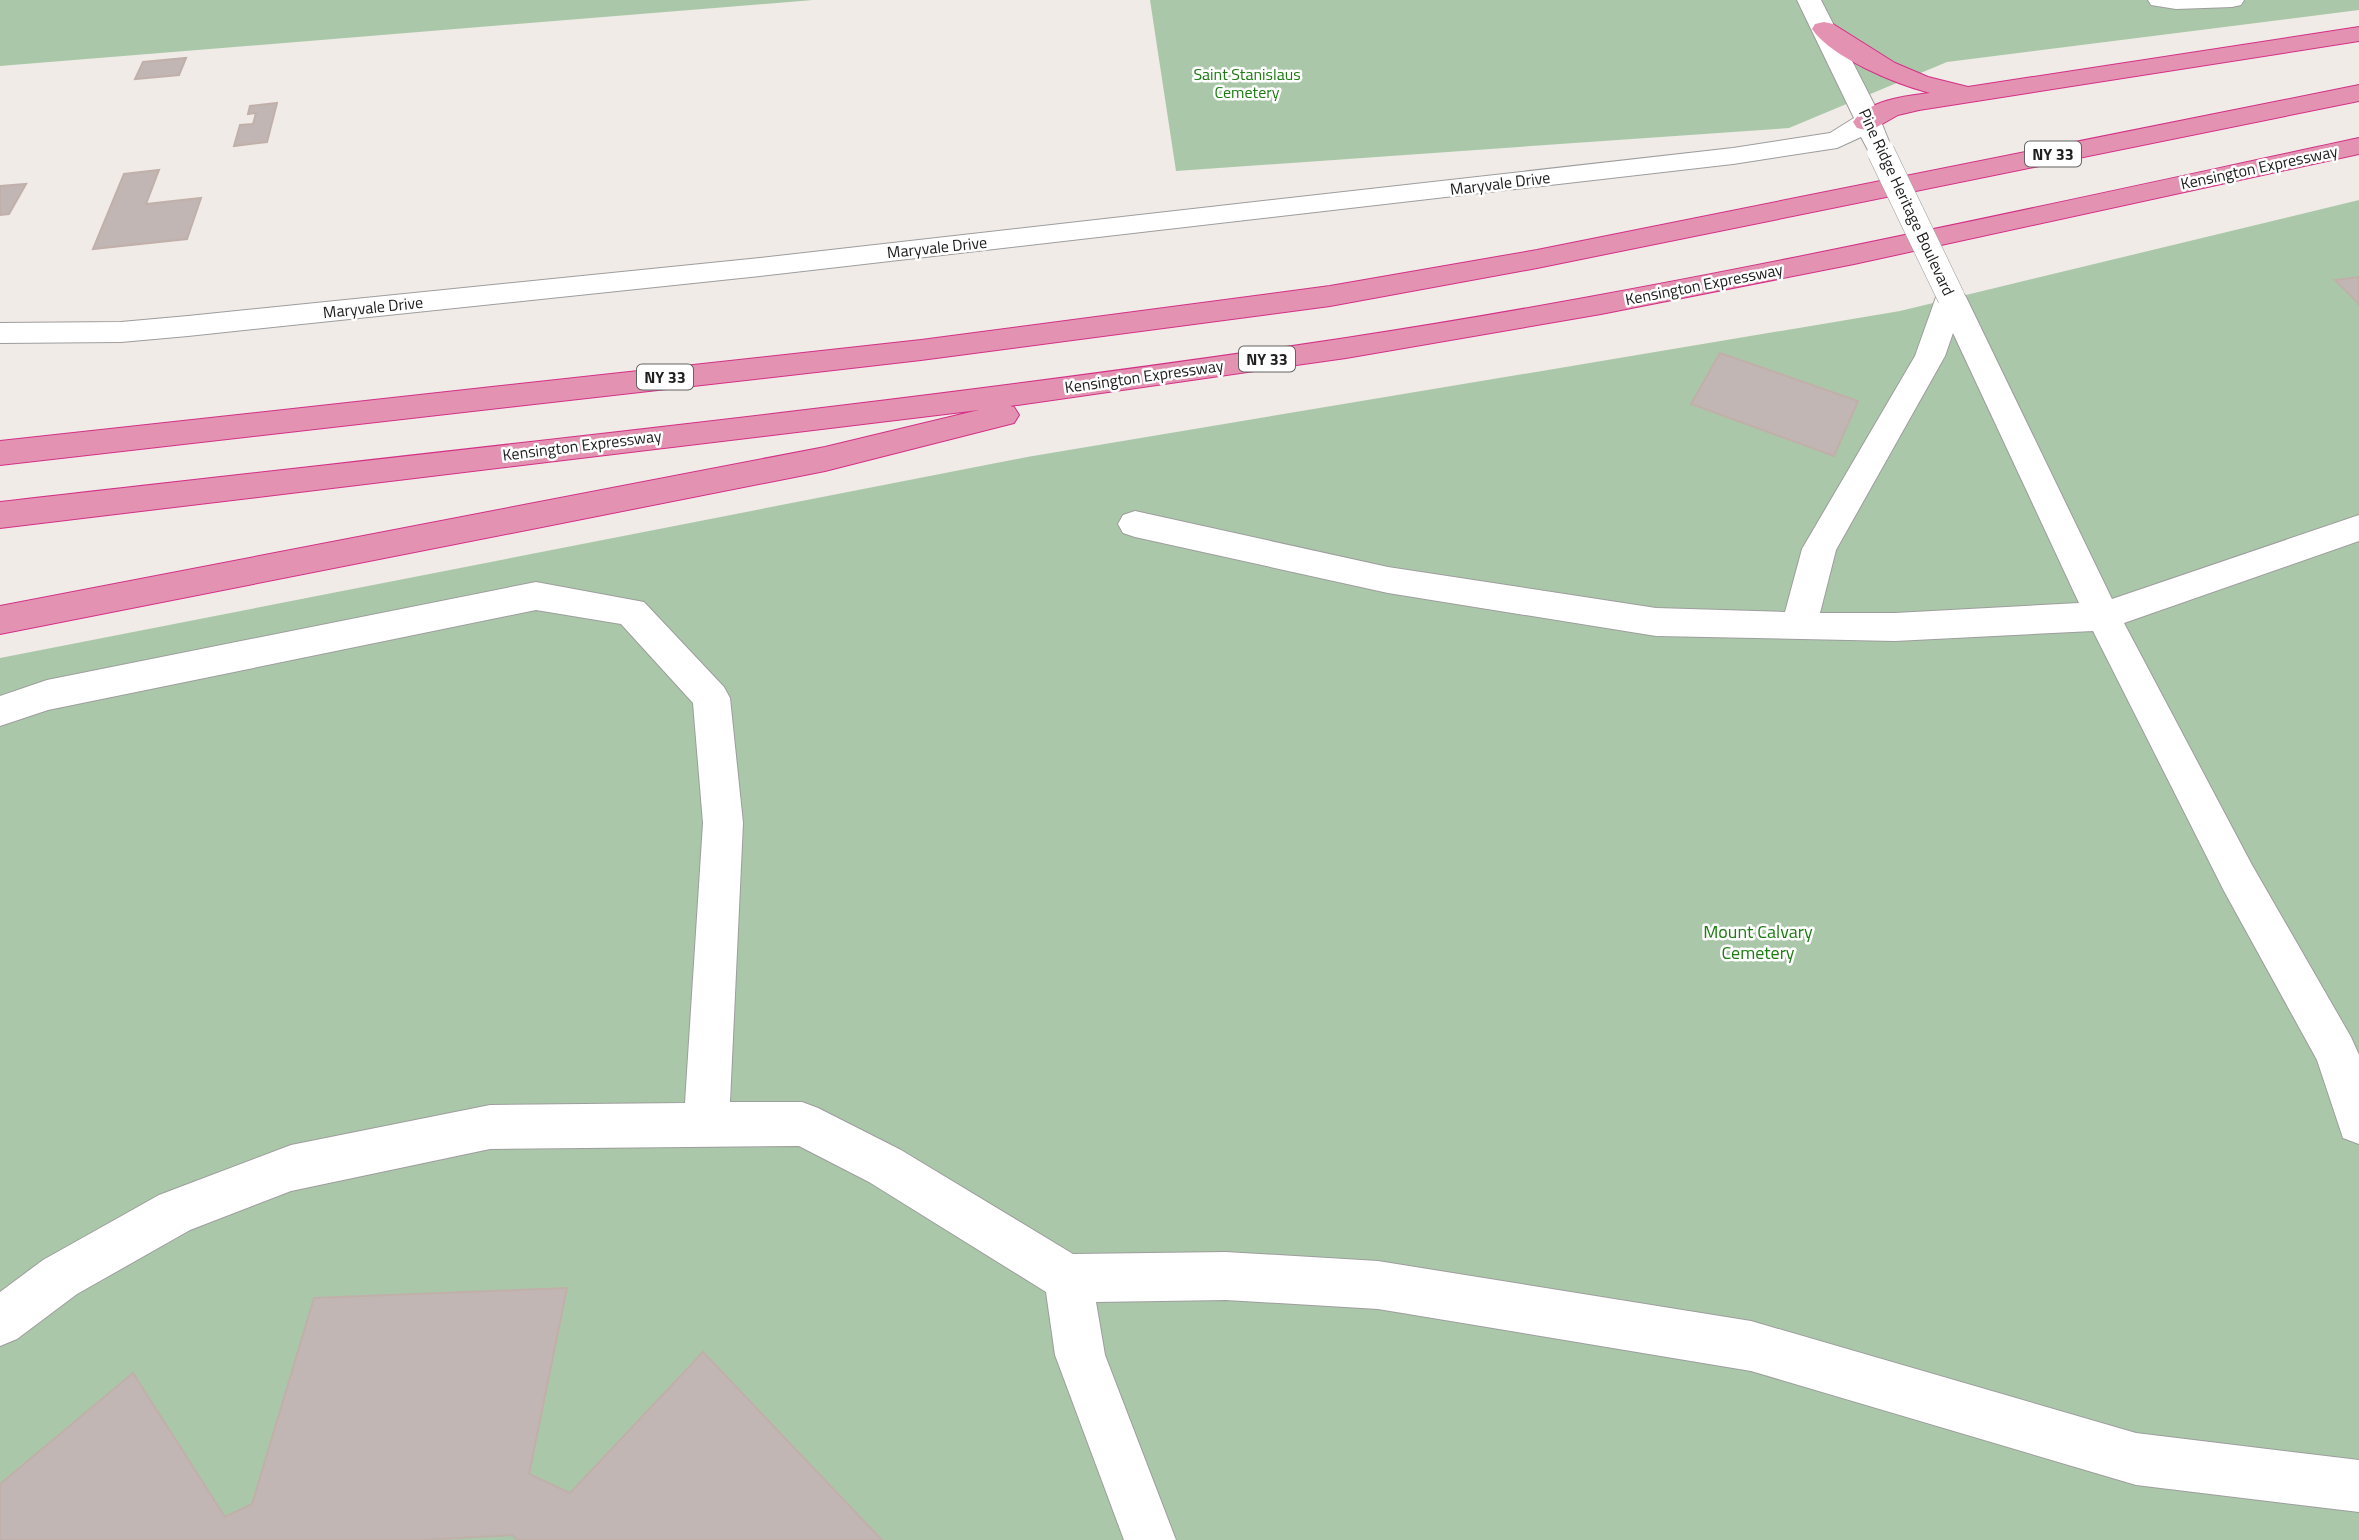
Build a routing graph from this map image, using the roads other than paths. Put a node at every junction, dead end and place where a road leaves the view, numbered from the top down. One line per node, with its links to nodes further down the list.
1 (1809, 0): 4 (street, Pine Ridge Heritage Boulevard)
2 (2160, 0): 3 (street)
3 (2232, 0)
4 (1824, 29): 6 (highway); 8 (street, Pine Ridge Heritage Boulevard)
5 (2359, 34): 6 (highway)
6 (1976, 93): 8 (highway)
7 (2359, 93): 13 (highway, NY 33)
8 (1867, 122): 10 (street, Pine Ridge Heritage Boulevard, bridge); 11 (street, Maryvale Drive)
9 (2359, 146): 12 (highway, Kensington Expressway / NY 33)
10 (1951, 297): 17 (street, Pine Ridge Heritage Boulevard); 19 (street)
11 (0, 334)
12 (1182, 371): 14 (highway, Kensington Expressway / NY 33); 18 (highway)
13 (0, 453)
14 (0, 515)
15 (1135, 524): 19 (street)
16 (2359, 528): 17 (street)
17 (2103, 616): 19 (street); 21 (street, Pine Ridge Heritage Boulevard)
18 (0, 620)
19 (1799, 626)
20 (0, 711): 23 (street)
21 (2348, 1061): 22 (street, Pine Ridge Heritage Boulevard)
22 (2359, 1122)
23 (706, 1125): 24 (street); 25 (street)
24 (1068, 1278): 26 (street); 27 (street)
25 (0, 1322)
26 (2359, 1486)
27 (1150, 1540)

